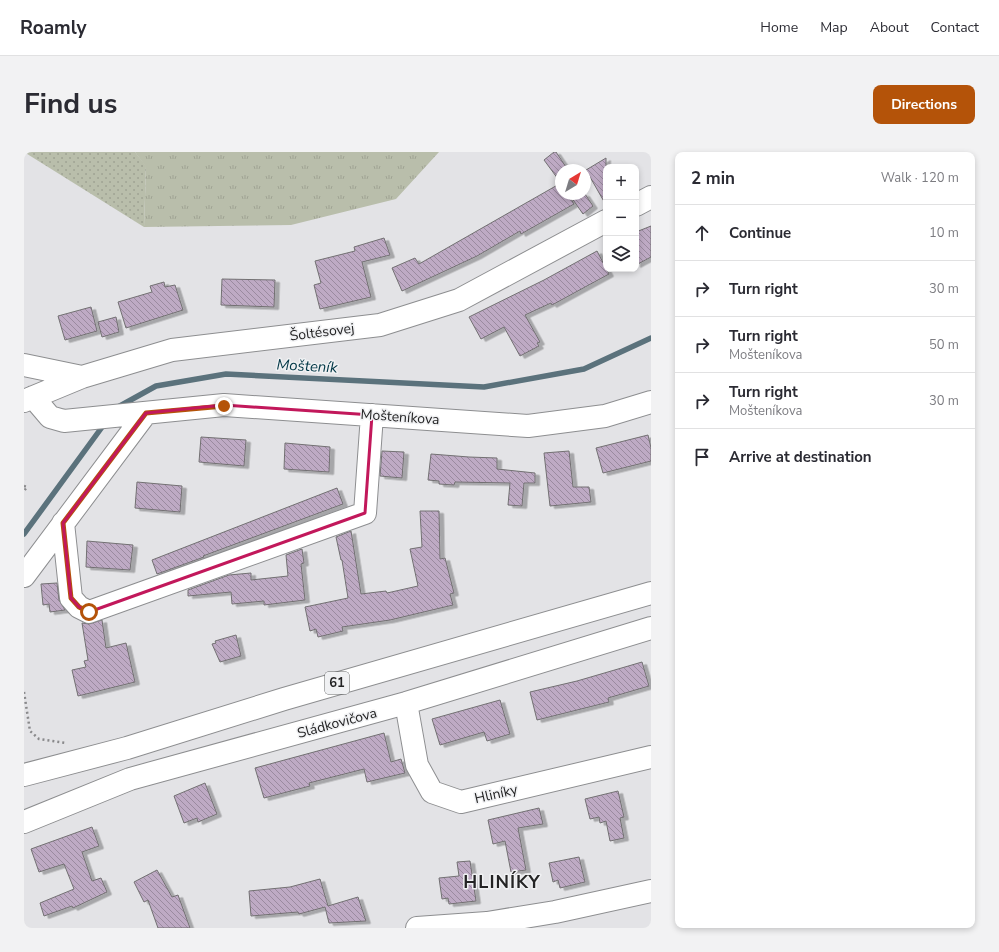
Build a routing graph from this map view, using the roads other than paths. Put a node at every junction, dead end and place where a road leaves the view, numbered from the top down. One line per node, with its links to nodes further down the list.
1 (651, 197): 2 (street)
2 (639, 203)
3 (603, 223): 5 (street, Šoltésovej)
4 (24, 365): 5 (street)
5 (82, 377): 6 (street, Šoltésovej)
6 (28, 399): 8 (street, Mošteníkova)
7 (651, 402): 9 (street, Mošteníkova)
8 (146, 413): 9 (street, Mošteníkova); 10 (street)
9 (372, 415): 10 (street)
10 (63, 523): 11 (street)
11 (24, 576)
12 (651, 593): 16 (street, 61)
13 (651, 628): 14 (street, Sládkovičova)
14 (406, 703): 15 (street, Hliníky); 17 (street, Sládkovičova)
15 (651, 757)
16 (24, 775)
17 (24, 822)
18 (651, 891): 19 (street)
19 (417, 928)

